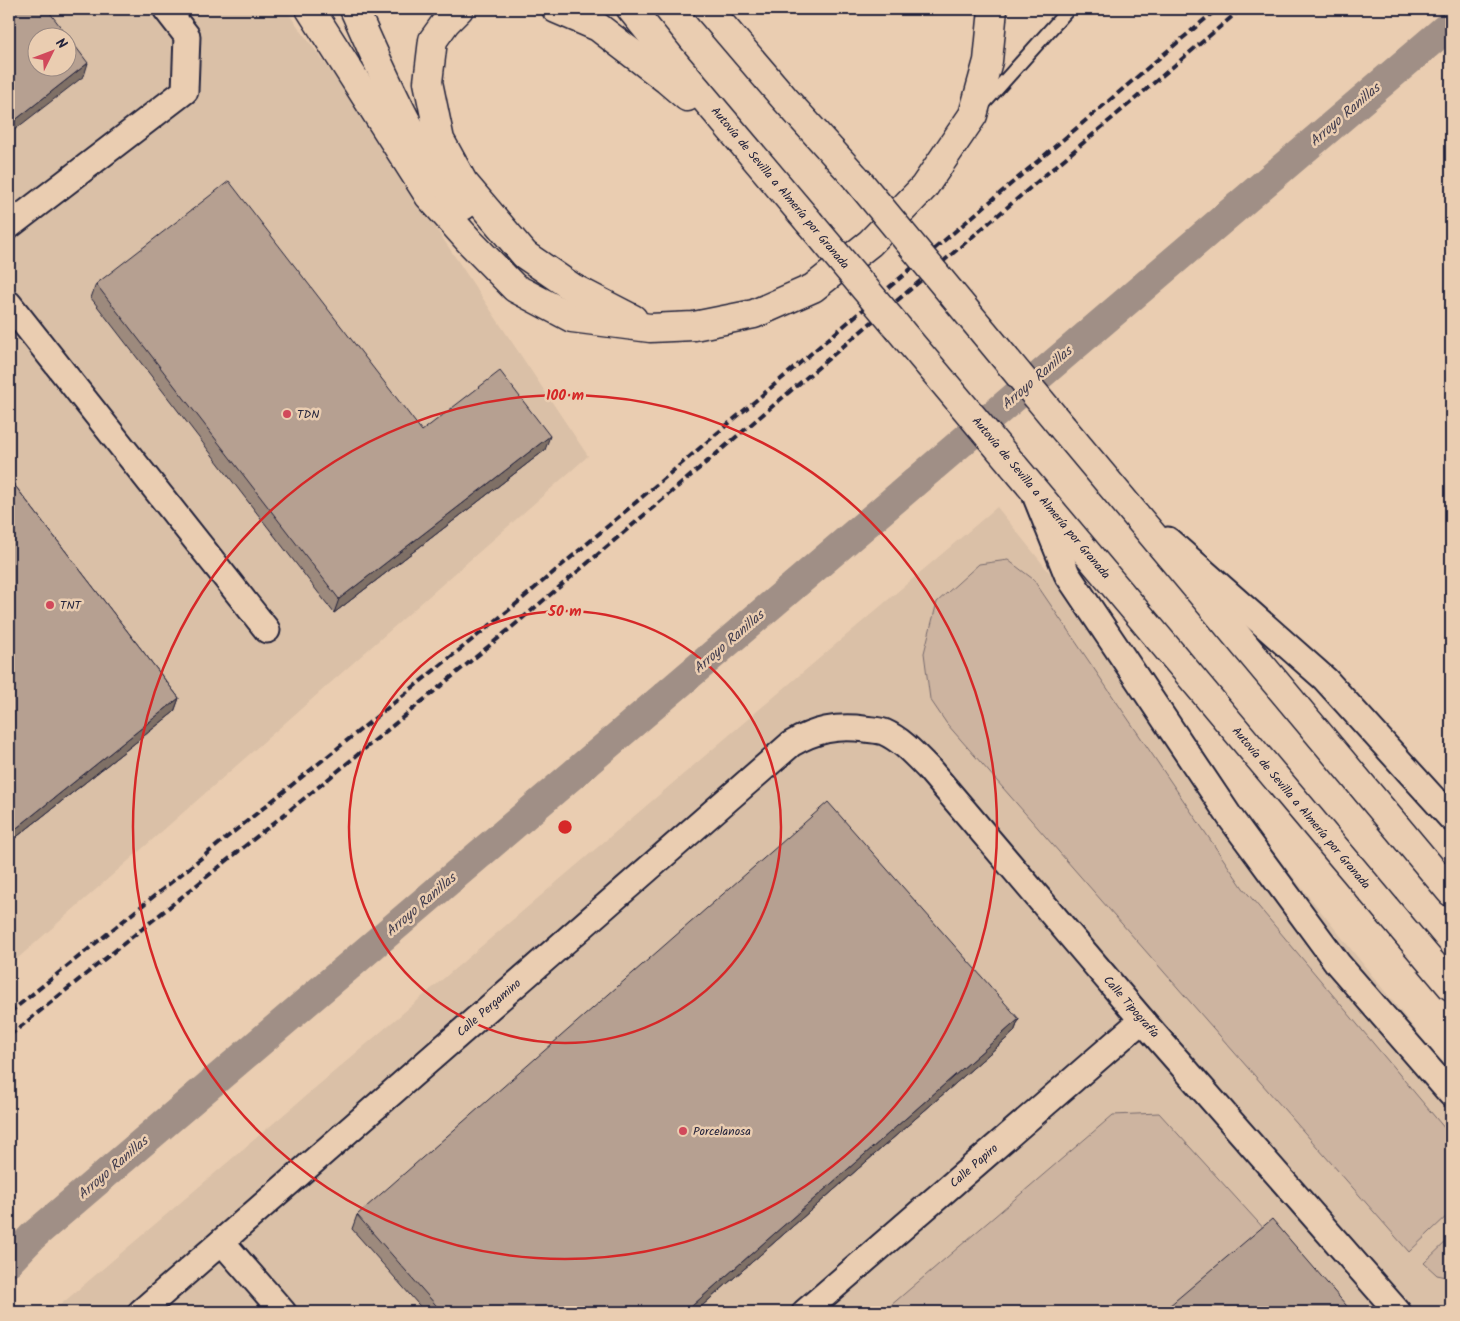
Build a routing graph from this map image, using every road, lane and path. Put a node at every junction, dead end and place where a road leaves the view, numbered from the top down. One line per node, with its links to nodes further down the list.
1 (166, 9): 16 (street)
2 (310, 9): 18 (highway)
3 (354, 9): 18 (highway)
4 (459, 9): 18 (highway)
5 (556, 9): 15 (highway)
6 (625, 9): 12 (highway)
7 (631, 9): 12 (highway, Autovía de Sevilla a Almería por Granada)
8 (708, 9): 13 (highway)
9 (732, 9): 13 (highway)
10 (993, 9): 14 (highway)
11 (1067, 9): 14 (lane)
12 (673, 61): 15 (highway, Autovía de Sevilla a Almería por Granada)
13 (784, 98): 20 (highway, bridge)
14 (974, 115): 18 (highway)
15 (750, 151): 19 (highway, Autovía de Sevilla a Almería por Granada, bridge)
16 (9, 226)
17 (9, 304): 21 (street)
18 (650, 328)
19 (1031, 486): 25 (highway, Autovía de Sevilla a Almería por Granada); 27 (street)
20 (1128, 505): 23 (street); 24 (highway)
21 (267, 630)
22 (849, 727): 26 (street, Calle Tipografía); 28 (street, Calle Pergamino)
23 (1451, 818)
24 (1451, 892)
25 (1451, 986)
26 (1142, 1020): 31 (street, Calle Papiro); 32 (street, Calle Tipografía)
27 (1451, 1094)
28 (222, 1242): 29 (street, Calle Pergamino); 30 (street)
29 (142, 1312)
30 (283, 1312)
31 (806, 1312)
32 (1398, 1312)

